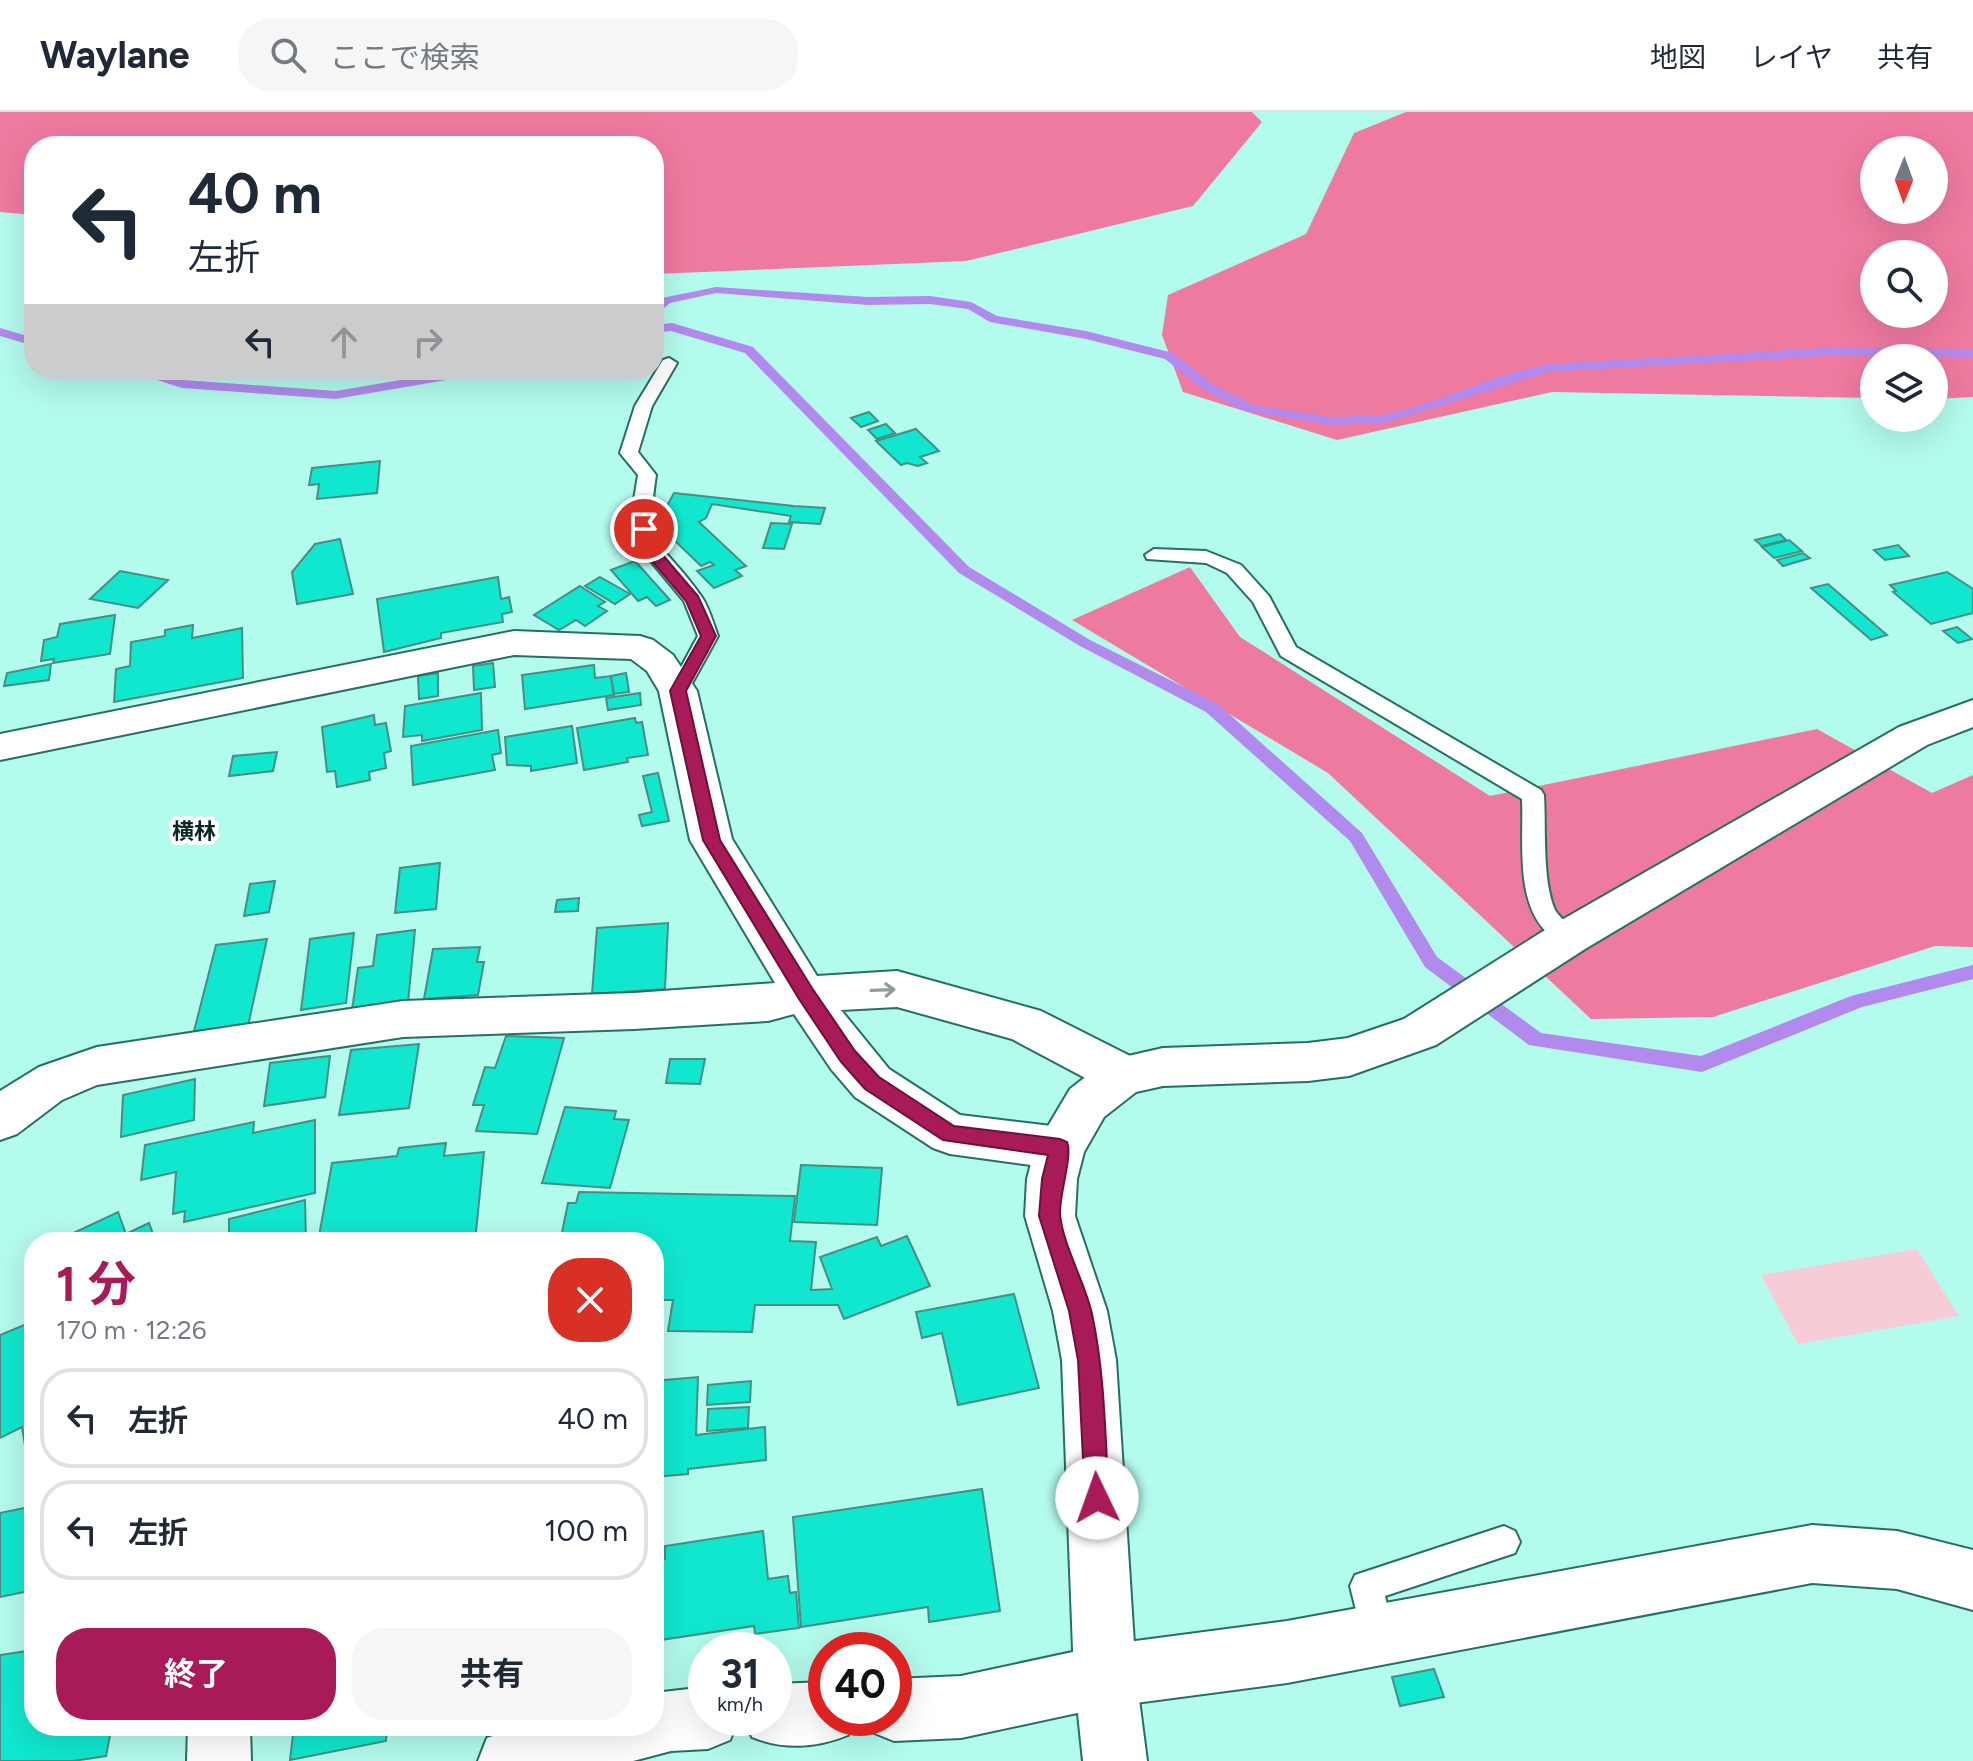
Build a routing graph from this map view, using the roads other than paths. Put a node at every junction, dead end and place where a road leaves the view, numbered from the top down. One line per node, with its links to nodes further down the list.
1 (669, 363): 2 (lane)
2 (664, 370)
3 (657, 380): 5 (lane)
4 (1154, 555): 8 (lane)
5 (678, 691): 7 (street); 9 (street)
6 (1973, 713): 8 (street)
7 (0, 747)
8 (1569, 937): 10 (street)
9 (805, 994): 10 (street, one-way to 10); 11 (street); 12 (street)
10 (1123, 1075): 12 (street)
11 (0, 1120)
12 (1060, 1148): 16 (street)
13 (1504, 1542): 15 (lane)
14 (1973, 1580): 15 (street)
15 (1377, 1634): 16 (street)
16 (1105, 1676): 17 (street); 24 (street)
17 (912, 1709)
18 (688, 1720): 19 (street)
19 (664, 1723)
20 (219, 1736): 22 (street)
21 (607, 1736): 23 (street)
22 (219, 1761)
23 (510, 1761)
24 (1115, 1761)

